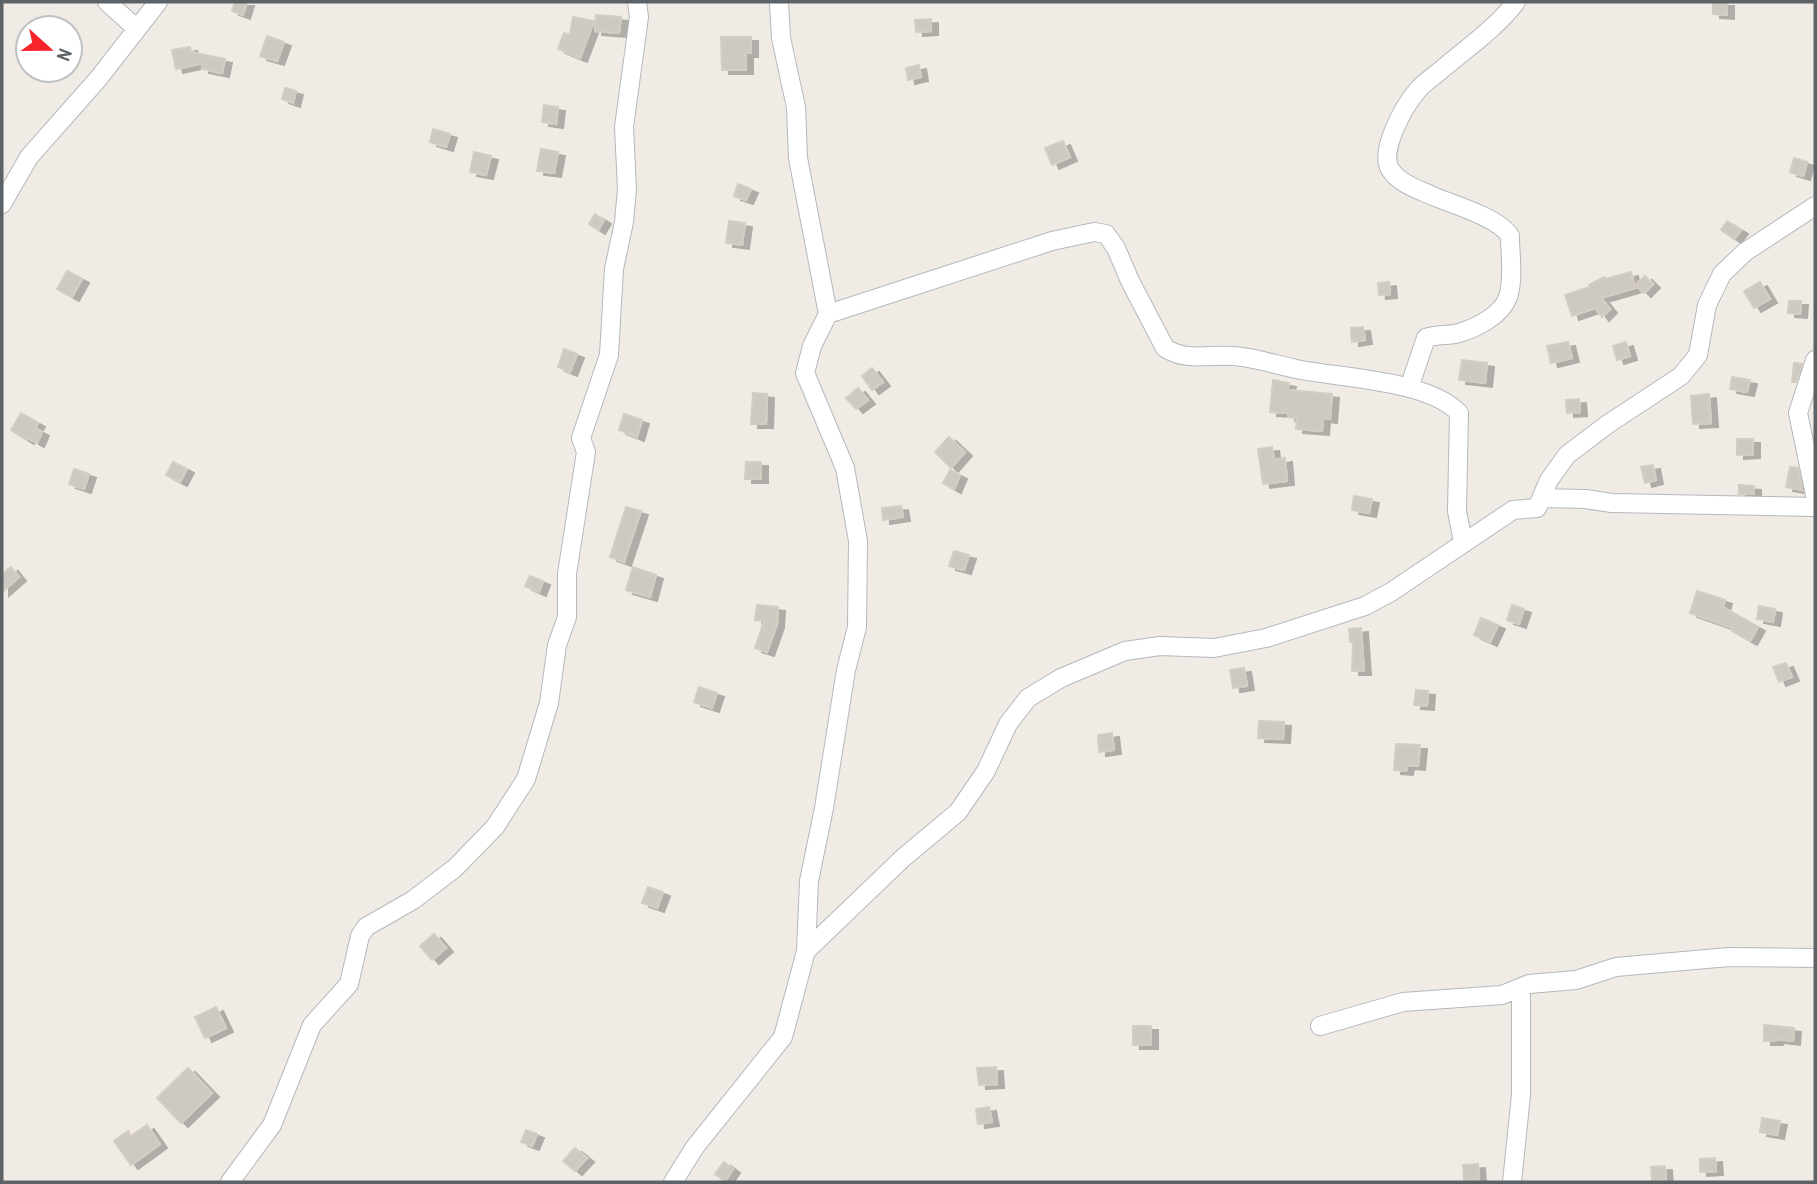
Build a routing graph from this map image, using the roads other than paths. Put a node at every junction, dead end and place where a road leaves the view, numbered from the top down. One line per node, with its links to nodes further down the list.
1 (107, 2): 6 (street)
2 (158, 2): 6 (street)
3 (637, 2): 20 (street)
4 (779, 2): 9 (street)
5 (1516, 2): 11 (street)
6 (136, 28): 7 (street)
7 (2, 204)
8 (1815, 206): 14 (street)
9 (828, 314): 11 (street); 16 (street)
10 (1815, 360): 12 (street)
11 (1409, 388): 15 (street)
12 (1815, 495)
13 (1815, 507): 14 (street)
14 (1537, 508): 15 (street)
15 (1463, 542): 16 (street)
16 (806, 951): 21 (street)
17 (1815, 958): 18 (street)
18 (1521, 989): 19 (street); 22 (street)
19 (1320, 1026)
20 (230, 1182)
21 (673, 1182)
22 (1513, 1182)

